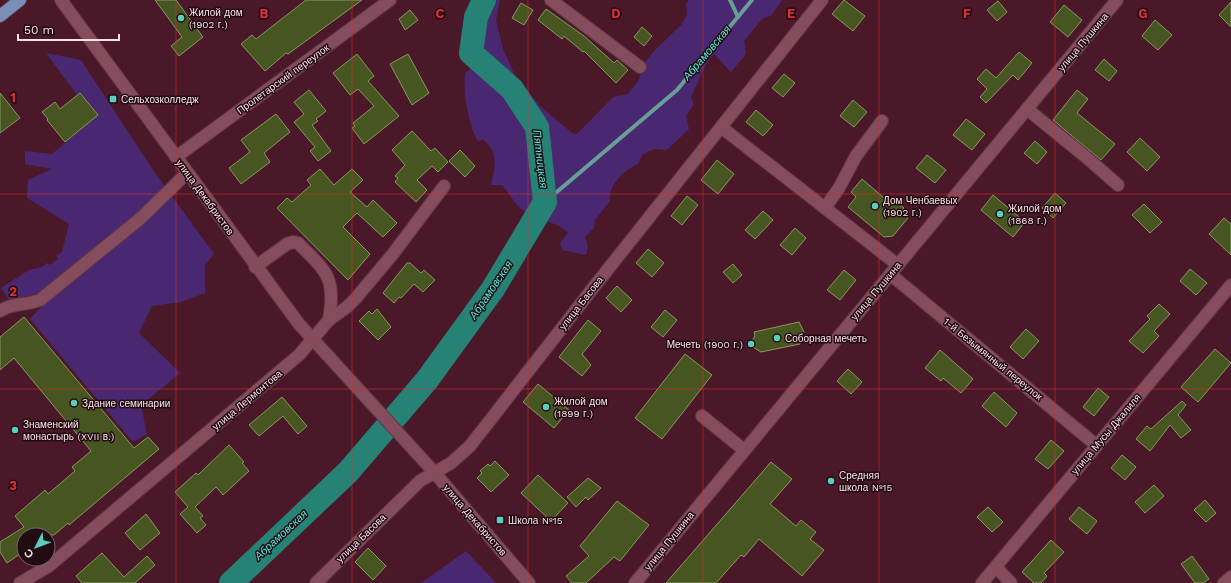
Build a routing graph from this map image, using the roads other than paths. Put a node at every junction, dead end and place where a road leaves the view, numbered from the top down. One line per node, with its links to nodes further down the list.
1 (20, 0): 7 (main road)
2 (60, 0): 12 (street, улица Декабристов)
3 (390, 0): 12 (street, Пролетарский переулок)
4 (551, 0): 8 (street)
5 (822, 0): 11 (street, улица Басова)
6 (1117, 0): 9 (street, улица Пушкина)
7 (0, 16)
8 (640, 67)
9 (1026, 109): 14 (street); 18 (street, улица Пушкина)
10 (882, 121): 16 (street)
11 (720, 127): 16 (street, 1-й Безымянный переулок); 26 (street, улица Басова)
12 (176, 157): 13 (street, улица Декабристов)
13 (187, 173): 17 (street, улица Декабристов); 20 (street)
14 (1118, 185)
15 (444, 186): 21 (street, улица Лермонтова)
16 (825, 208): 18 (street, 1-й Безымянный переулок)
17 (255, 267): 21 (street); 22 (street, улица Декабристов)
18 (894, 270): 24 (street, 1-й Безымянный переулок); 25 (street, улица Пушкина)
19 (1231, 285): 24 (street, улица Мусы Джалиля)
20 (0, 311)
21 (329, 320): 22 (street, улица Лермонтова)
22 (312, 340): 26 (street, улица Декабристов); 29 (street, улица Лермонтова)
23 (702, 416): 25 (street)
24 (1096, 445): 27 (street, улица Мусы Джалиля)
25 (744, 450): 32 (street, улица Пушкина)
26 (434, 472): 30 (street, улица Басова); 31 (street, улица Декабристов)
27 (996, 567): 33 (street, улица Мусы Джалиля); 34 (street)
28 (1231, 577): 35 (street)
29 (20, 583)
30 (316, 583)
31 (529, 583)
32 (635, 583)
33 (982, 583)
34 (1011, 583)
35 (1224, 583)

